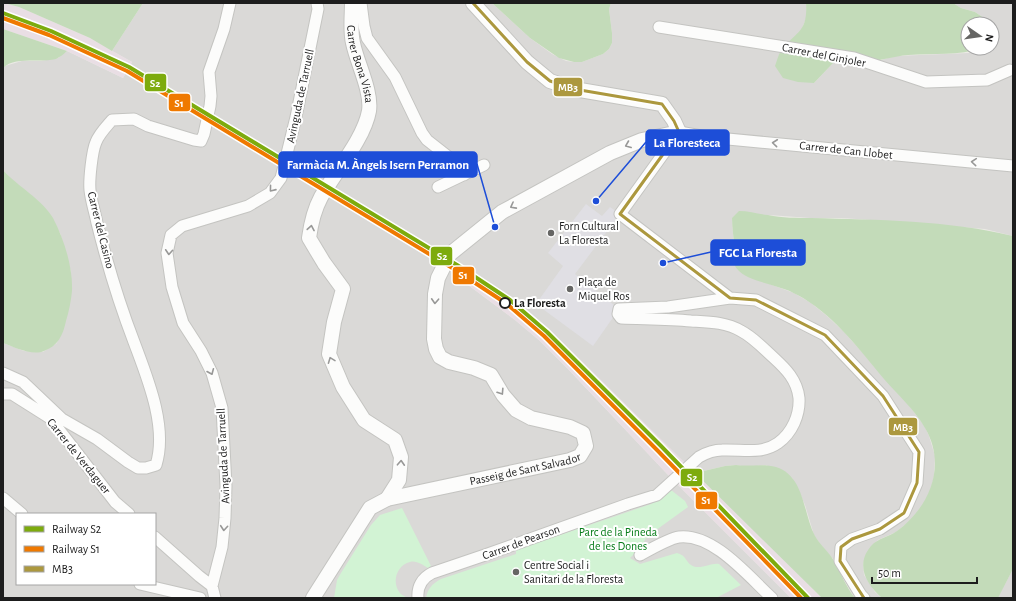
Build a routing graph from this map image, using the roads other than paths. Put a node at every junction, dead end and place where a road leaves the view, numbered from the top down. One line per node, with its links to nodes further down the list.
1 (230, 3): 17 (street, Carrer del Casino)
2 (317, 3): 25 (street, Avinguda de Tarruell, one-way to 25)
3 (352, 3): 19 (street, Carrer Bona Vista, one-way to 3)
4 (361, 3): 11 (street)
5 (473, 3): 8 (street)
6 (659, 27): 7 (street, Carrer del Ginjoler)
7 (1012, 68)
8 (679, 132): 10 (street, Carrer de Can Llobet, one-way to 8); 13 (street); 19 (street, Passeig de Sant Salvador, one-way to 19)
9 (484, 165): 11 (street)
10 (1013, 166)
11 (464, 175): 12 (street)
12 (438, 187)
13 (730, 298): 29 (street, Carrer de Pearson); 31 (street)
14 (3, 373): 17 (street)
15 (3, 394): 16 (street, Carrer de Verdaguer)
16 (50, 418): 17 (street); 21 (street, Carrer de Verdaguer)
17 (62, 419)
18 (3, 498): 20 (street)
19 (387, 499): 28 (street)
20 (21, 513)
21 (128, 513)
22 (156, 538): 25 (street)
23 (640, 555): 30 (street)
24 (144, 585): 26 (street)
25 (212, 586): 27 (street)
26 (200, 598)
27 (215, 598)
28 (313, 598)
29 (418, 598)
30 (772, 598)
31 (864, 598)

